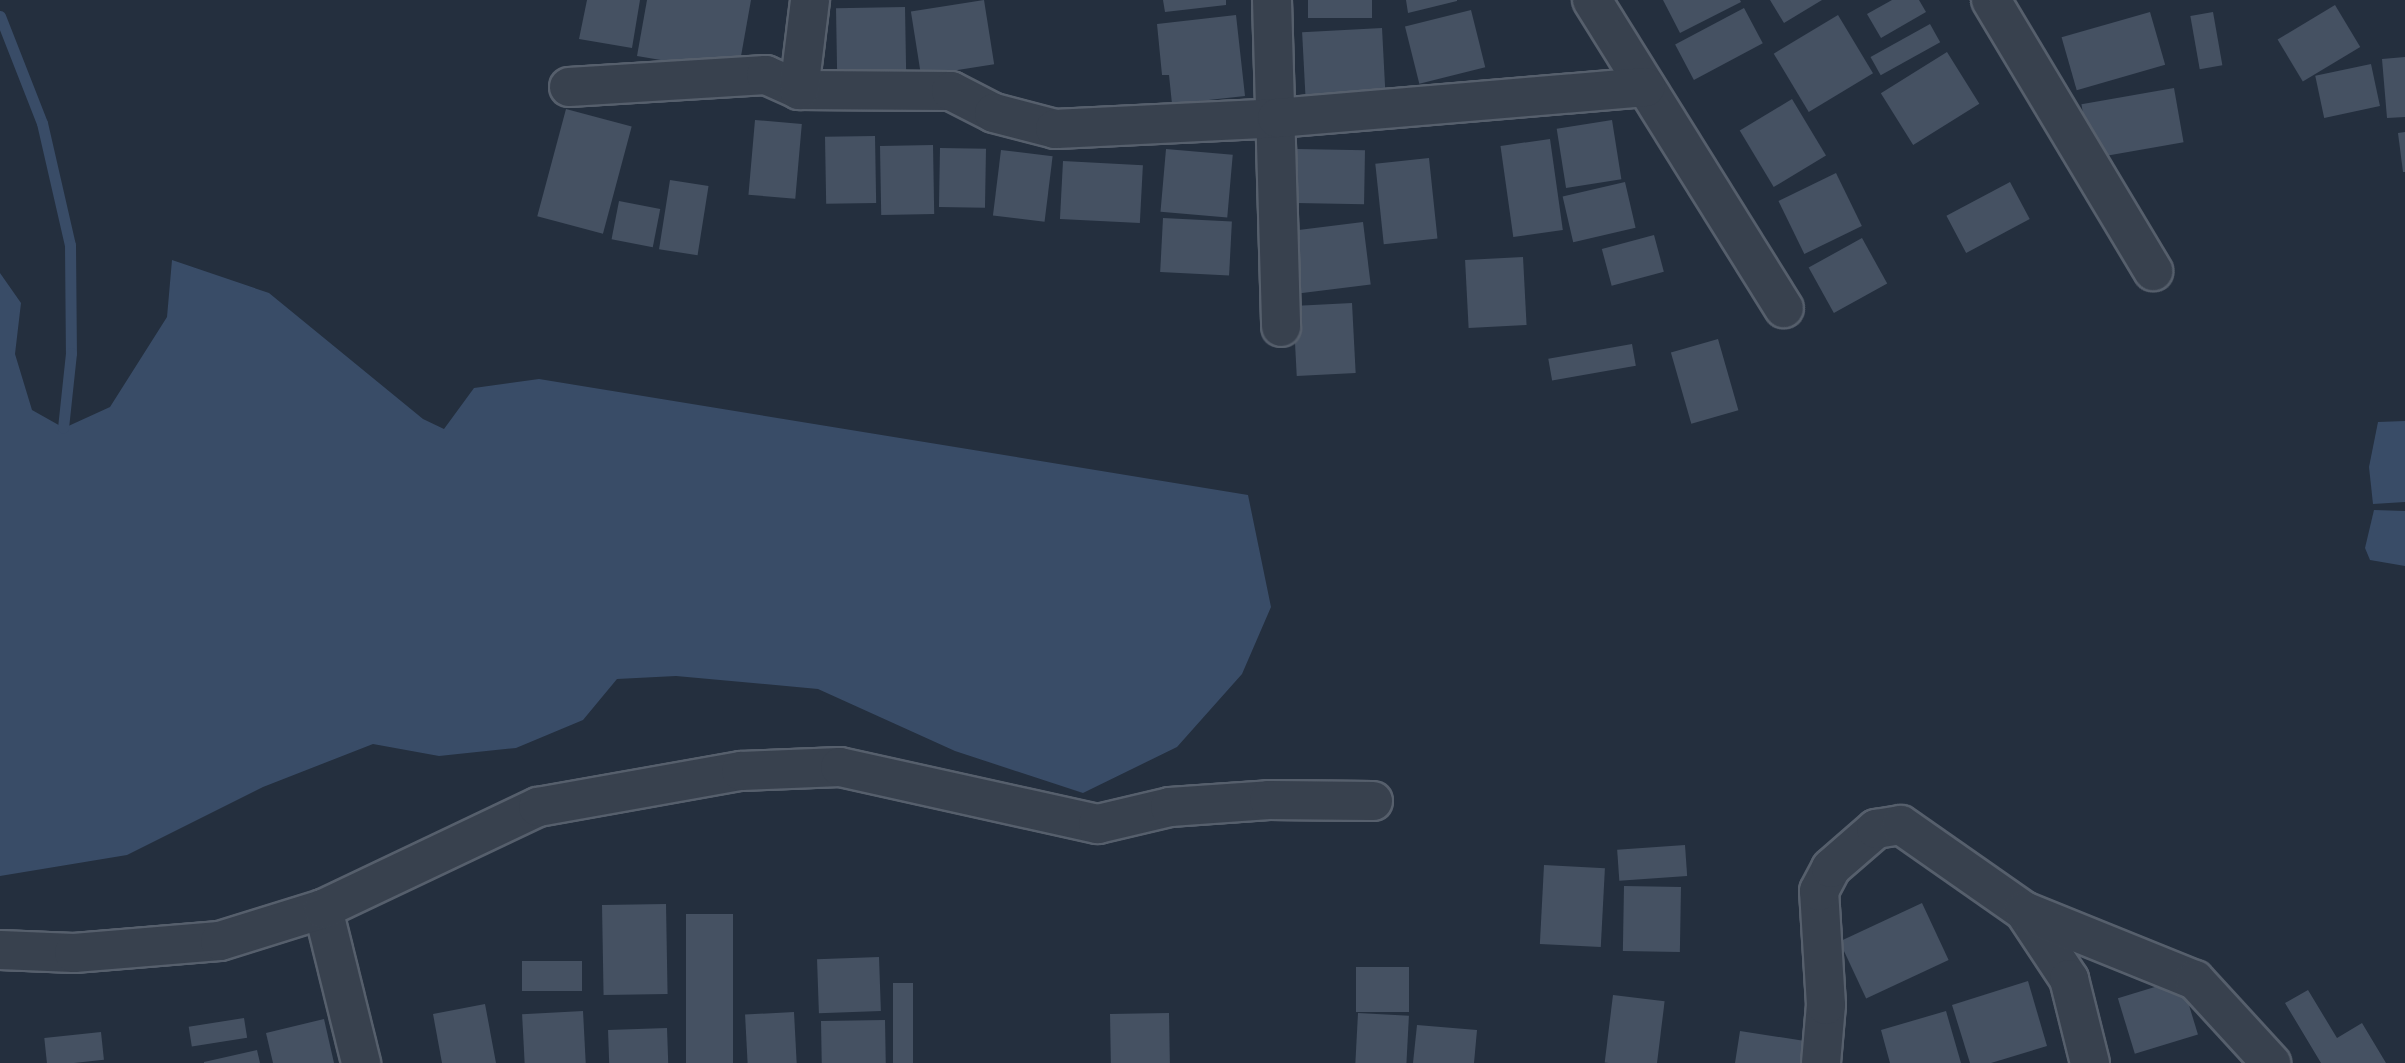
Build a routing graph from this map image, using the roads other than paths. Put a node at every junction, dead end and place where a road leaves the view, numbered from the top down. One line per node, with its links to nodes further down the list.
1 (810, 0): 7 (street)
2 (1272, 0): 8 (street)
3 (1592, 0): 6 (street)
4 (1991, 0): 9 (street)
5 (569, 87): 7 (street)
6 (1646, 87): 8 (street); 10 (street)
7 (799, 90): 8 (street)
8 (1277, 118): 11 (street)
9 (2153, 271)
10 (1784, 308)
11 (1281, 327)
12 (1373, 801): 13 (street)
13 (323, 909): 15 (street); 16 (street)
14 (2024, 911): 17 (street); 18 (street); 19 (street)
15 (0, 950)
16 (361, 1063)
17 (1821, 1063)
18 (2090, 1063)
19 (2271, 1063)

